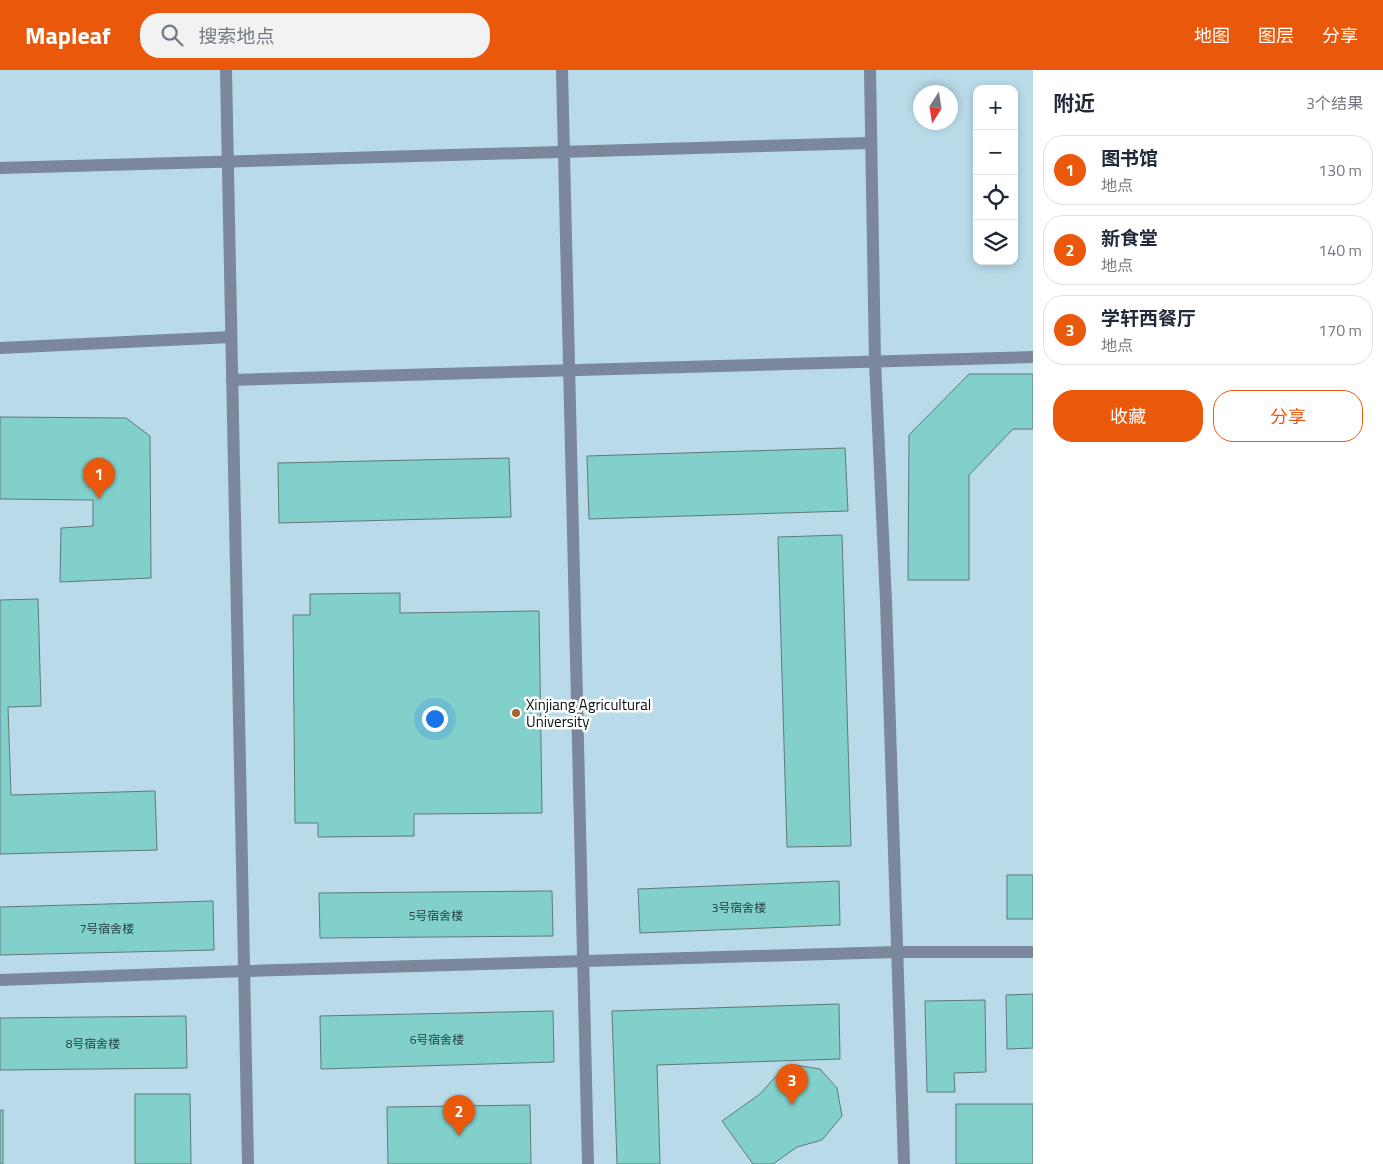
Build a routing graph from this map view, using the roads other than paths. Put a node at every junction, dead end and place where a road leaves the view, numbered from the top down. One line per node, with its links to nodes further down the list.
1 (226, 70): 6 (street)
2 (562, 70): 5 (street)
3 (870, 70): 4 (street)
4 (870, 143): 5 (street); 11 (street)
5 (564, 153): 6 (street); 12 (street)
6 (228, 162): 7 (street); 8 (street)
7 (0, 168)
8 (231, 337): 9 (street); 13 (street)
9 (0, 348)
10 (1033, 357): 11 (street)
11 (875, 362): 12 (street); 14 (street)
12 (568, 370): 13 (street); 16 (street)
13 (232, 380): 17 (street)
14 (896, 952): 15 (street); 16 (street); 21 (street)
15 (1033, 952)
16 (584, 961): 17 (street); 20 (street)
17 (245, 971): 18 (street); 19 (street)
18 (0, 980)
19 (248, 1164)
20 (588, 1164)
21 (904, 1164)

